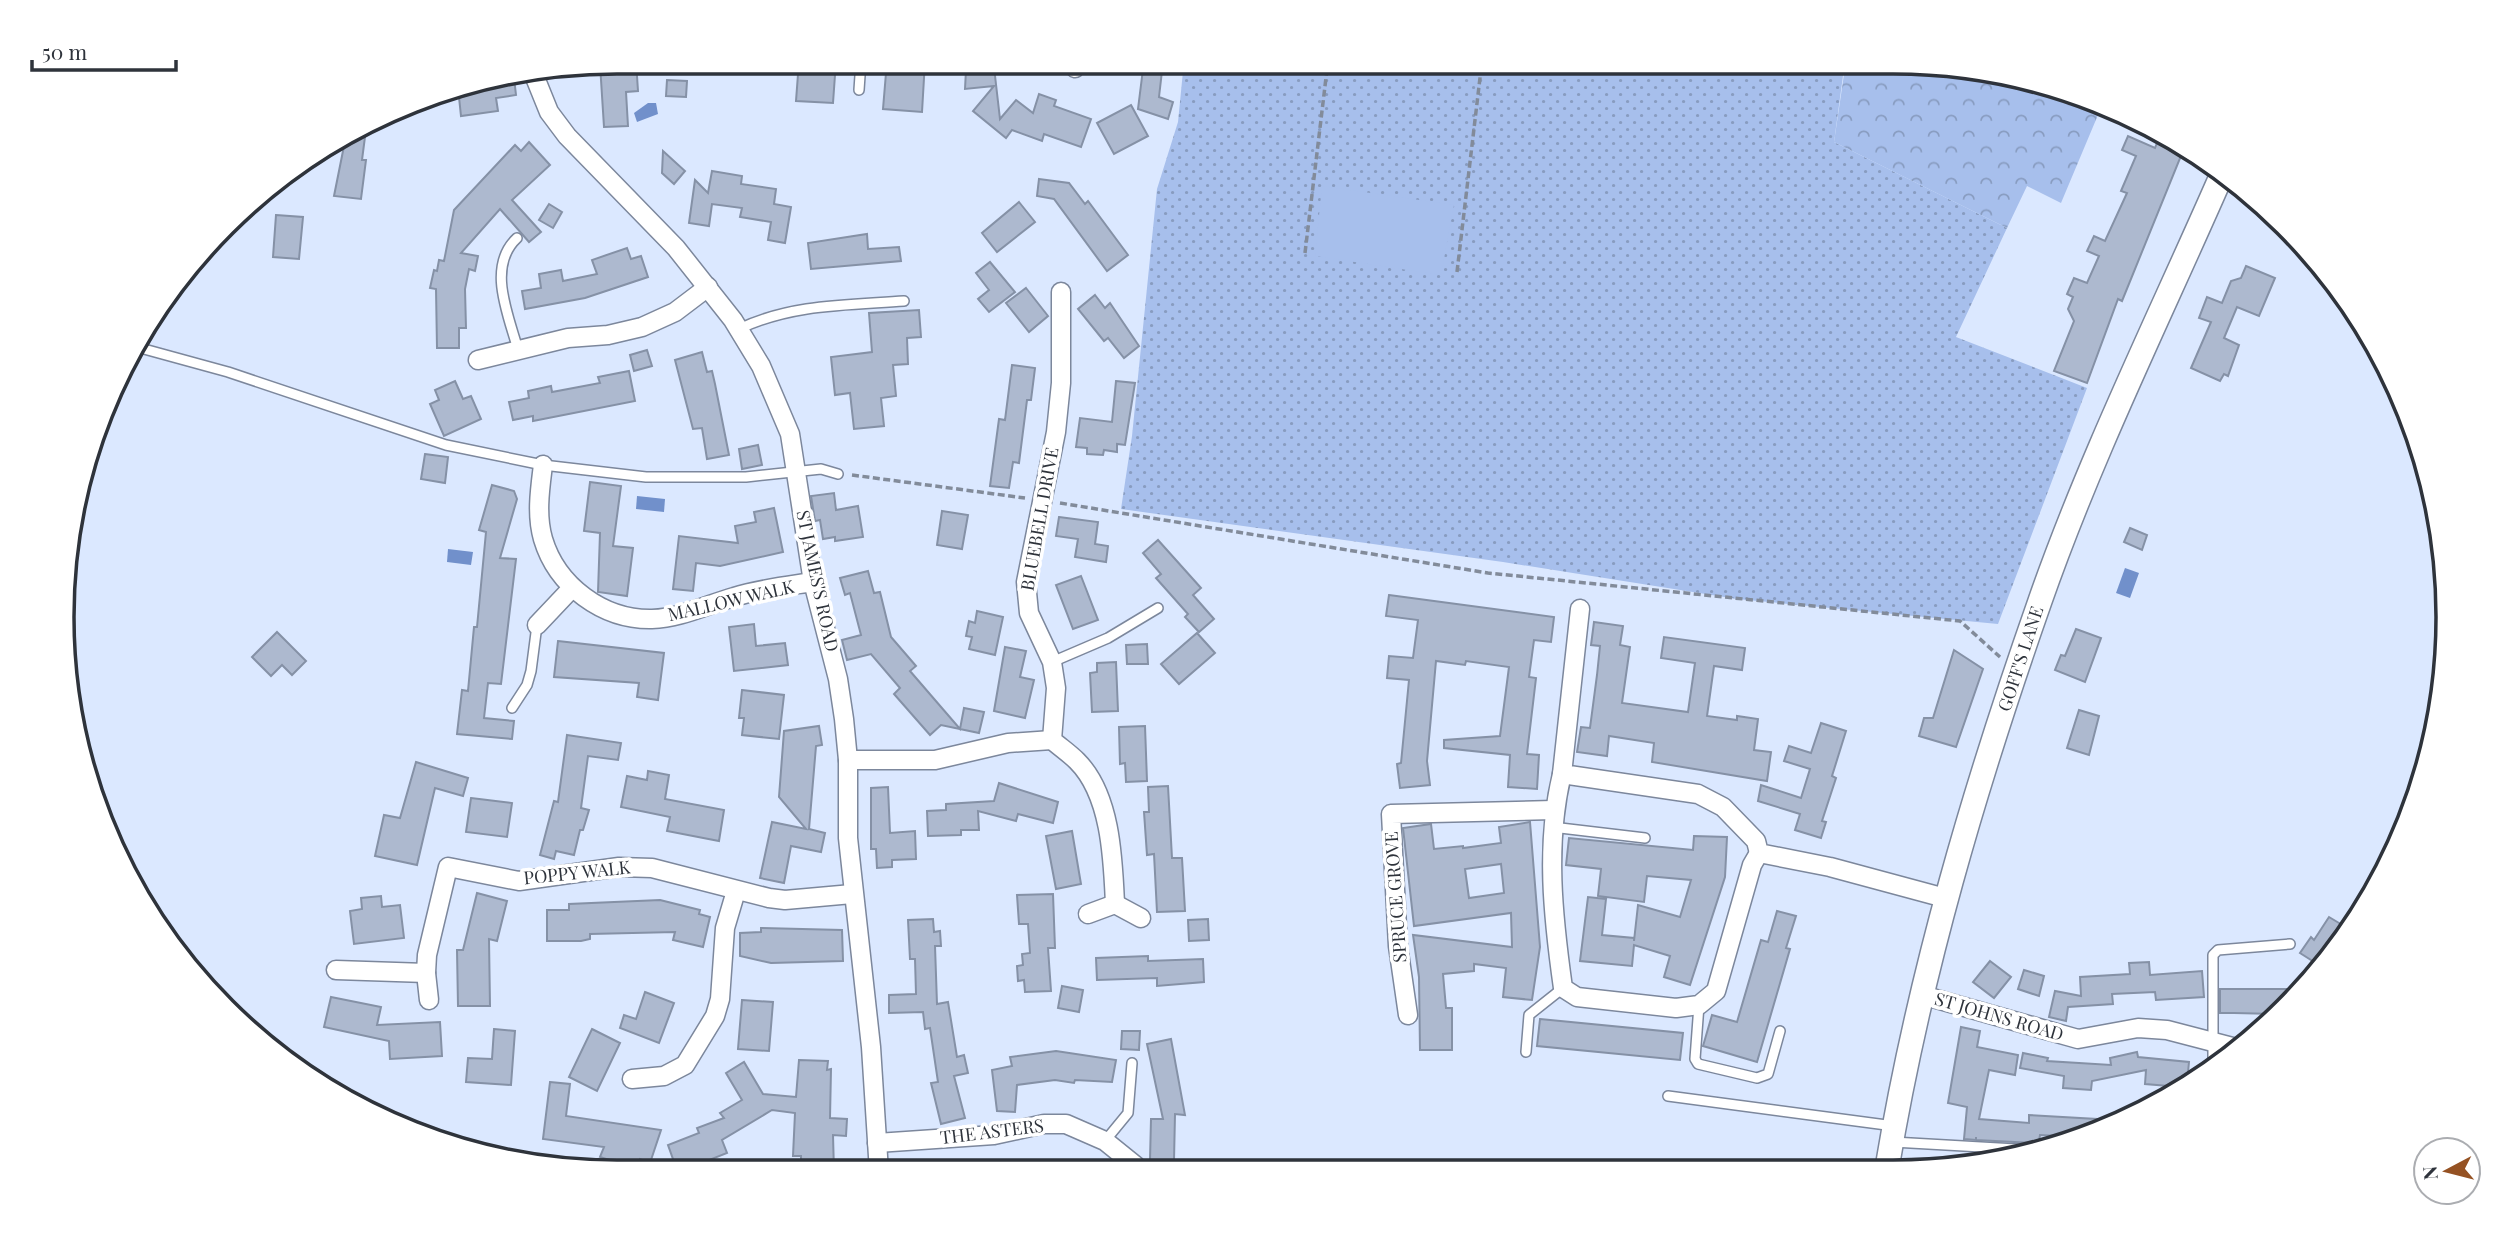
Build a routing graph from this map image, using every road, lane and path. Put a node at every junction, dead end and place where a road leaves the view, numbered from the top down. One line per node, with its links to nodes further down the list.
1 (860, 74): 5 (lane)
2 (1326, 74): 8 (path)
3 (1480, 74): 9 (path)
4 (536, 80): 10 (street, ST JAMES'S ROAD)
5 (859, 90)
6 (2219, 182): 27 (main road, GOFF'S LANE)
7 (517, 238): 15 (lane)
8 (1305, 253)
9 (1457, 272)
10 (708, 287): 13 (street, ST JAMES'S ROAD); 15 (street)
11 (1061, 292): 20 (street, BLUEBELL DRIVE)
12 (904, 301): 13 (lane)
13 (739, 329): 18 (street, ST JAMES'S ROAD)
14 (144, 349): 17 (lane)
15 (518, 350): 16 (street)
16 (478, 360)
17 (543, 465): 18 (lane); 22 (street, MALLOW WALK)
18 (794, 470): 19 (lane); 21 (street, ST JAMES'S ROAD)
19 (838, 474): 20 (path)
20 (1044, 501): 26 (street, BLUEBELL DRIVE); 27 (path)
21 (813, 582): 22 (street, MALLOW WALK); 30 (street, ST JAMES'S ROAD)
22 (572, 588): 25 (street)
23 (1157, 608): 26 (lane)
24 (1580, 609): 31 (street)
25 (537, 625): 28 (lane)
26 (1052, 662): 29 (street, BLUEBELL DRIVE)
27 (2017, 673): 37 (main road, GOFF'S LANE)
28 (512, 708)
29 (1052, 740): 30 (street); 38 (street)
30 (848, 760): 36 (street, ST JAMES'S ROAD)
31 (1562, 774): 32 (street); 34 (street)
32 (1553, 819): 33 (lane); 44 (street); 48 (street, SPRUCE GROVE)
33 (1644, 838)
34 (1759, 853): 37 (street); 47 (street)
35 (736, 891): 36 (street, POPPY WALK); 43 (street, POPPY WALK); 55 (street)
36 (852, 894): 59 (street, ST JAMES'S ROAD)
37 (1945, 898): 45 (main road, GOFF'S LANE)
38 (1115, 904): 39 (street); 40 (street)
39 (1088, 914)
40 (1141, 918)
41 (2290, 944): 50 (lane)
42 (336, 970): 43 (street)
43 (426, 973): 46 (street, POPPY WALK)
44 (1563, 988): 47 (street); 52 (lane)
45 (1922, 995): 50 (street, ST JOHNS ROAD); 57 (main road, GOFF'S LANE)
46 (429, 1000)
47 (1699, 1005): 49 (lane)
48 (1408, 1015)
49 (1780, 1031)
50 (2214, 1042): 51 (street, ST JOHNS ROAD); 53 (lane)
51 (2227, 1046)
52 (1525, 1052)
53 (2213, 1056)
54 (1132, 1063): 58 (lane)
55 (632, 1079)
56 (1668, 1096): 57 (lane)
57 (1892, 1134): 60 (lane); 63 (main road, GOFF'S LANE)
58 (1105, 1141): 59 (street, THE ASTERS); 62 (street, THE ASTERS)
59 (877, 1143): 61 (street, ST JAMES'S ROAD)
60 (2011, 1147)
61 (878, 1160)
62 (1129, 1160)
63 (1888, 1160)

